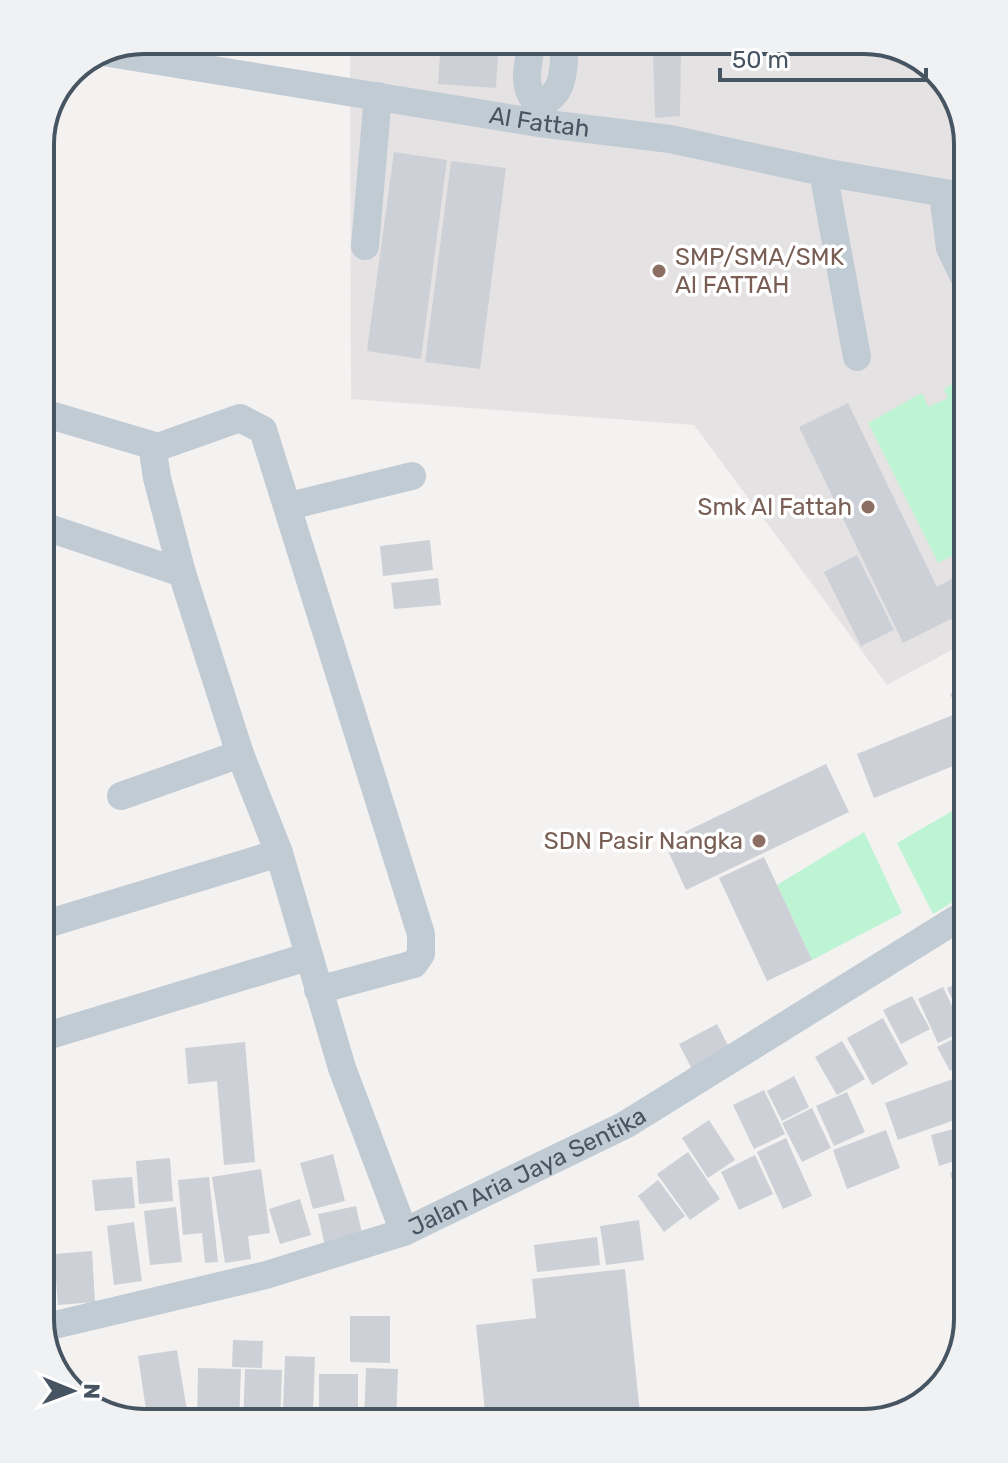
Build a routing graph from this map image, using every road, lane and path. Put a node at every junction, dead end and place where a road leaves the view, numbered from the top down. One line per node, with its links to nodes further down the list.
1 (530, 54): 5 (street)
2 (564, 54): 5 (street)
3 (127, 56): 4 (street, Al Fattah)
4 (378, 96): 5 (street, Al Fattah); 9 (street)
5 (539, 113): 6 (street, Al Fattah)
6 (823, 172): 7 (street, Al Fattah); 11 (street)
7 (954, 196)
8 (954, 206): 10 (street)
9 (365, 246)
10 (954, 256)
11 (857, 357)
12 (54, 416): 13 (street)
13 (158, 447): 15 (street); 17 (street)
14 (412, 476): 15 (street)
15 (289, 506): 24 (street)
16 (54, 530): 17 (street)
17 (182, 573): 18 (street)
18 (240, 754): 19 (street); 20 (street)
19 (121, 796)
20 (279, 853): 22 (street); 23 (street)
21 (954, 921): 26 (street, Jalan Aria Jaya Sentika)
22 (54, 922)
23 (307, 957): 24 (street); 25 (street)
24 (318, 990): 26 (street)
25 (54, 1034)
26 (404, 1232): 27 (street, Jalan Aria Jaya Sentika)
27 (55, 1325)

